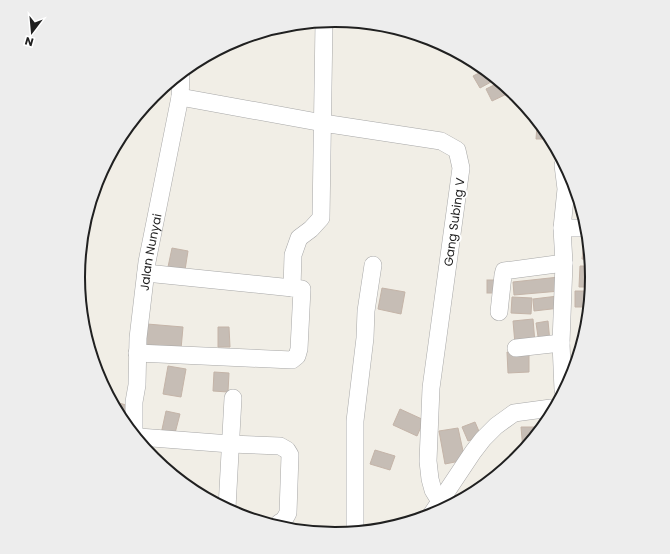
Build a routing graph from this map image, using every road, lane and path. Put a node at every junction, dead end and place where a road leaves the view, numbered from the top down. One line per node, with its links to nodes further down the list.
1 (324, 28): 4 (street)
2 (181, 81): 3 (street, Jalan Nunyai)
3 (180, 97): 4 (street, Gang Subing V); 10 (street, Jalan Nunyai)
4 (323, 123): 11 (street); 24 (street, Gang Subing V)
5 (565, 178): 6 (street)
6 (562, 228): 7 (street); 8 (street)
7 (580, 228)
8 (564, 263): 12 (street); 13 (street)
9 (373, 265): 26 (street)
10 (146, 273): 11 (street); 15 (street, Jalan Nunyai)
11 (292, 288): 15 (street)
12 (499, 312)
13 (561, 343): 14 (street); 16 (street)
14 (516, 348)
15 (137, 354): 19 (street, Jalan Nunyai)
16 (563, 380)
17 (233, 398): 21 (street)
18 (547, 409): 23 (street)
19 (134, 425)
20 (143, 437): 21 (street)
21 (230, 444): 22 (street); 25 (street)
22 (226, 502)
23 (441, 503)
24 (437, 505)
25 (281, 521)
26 (355, 526)

